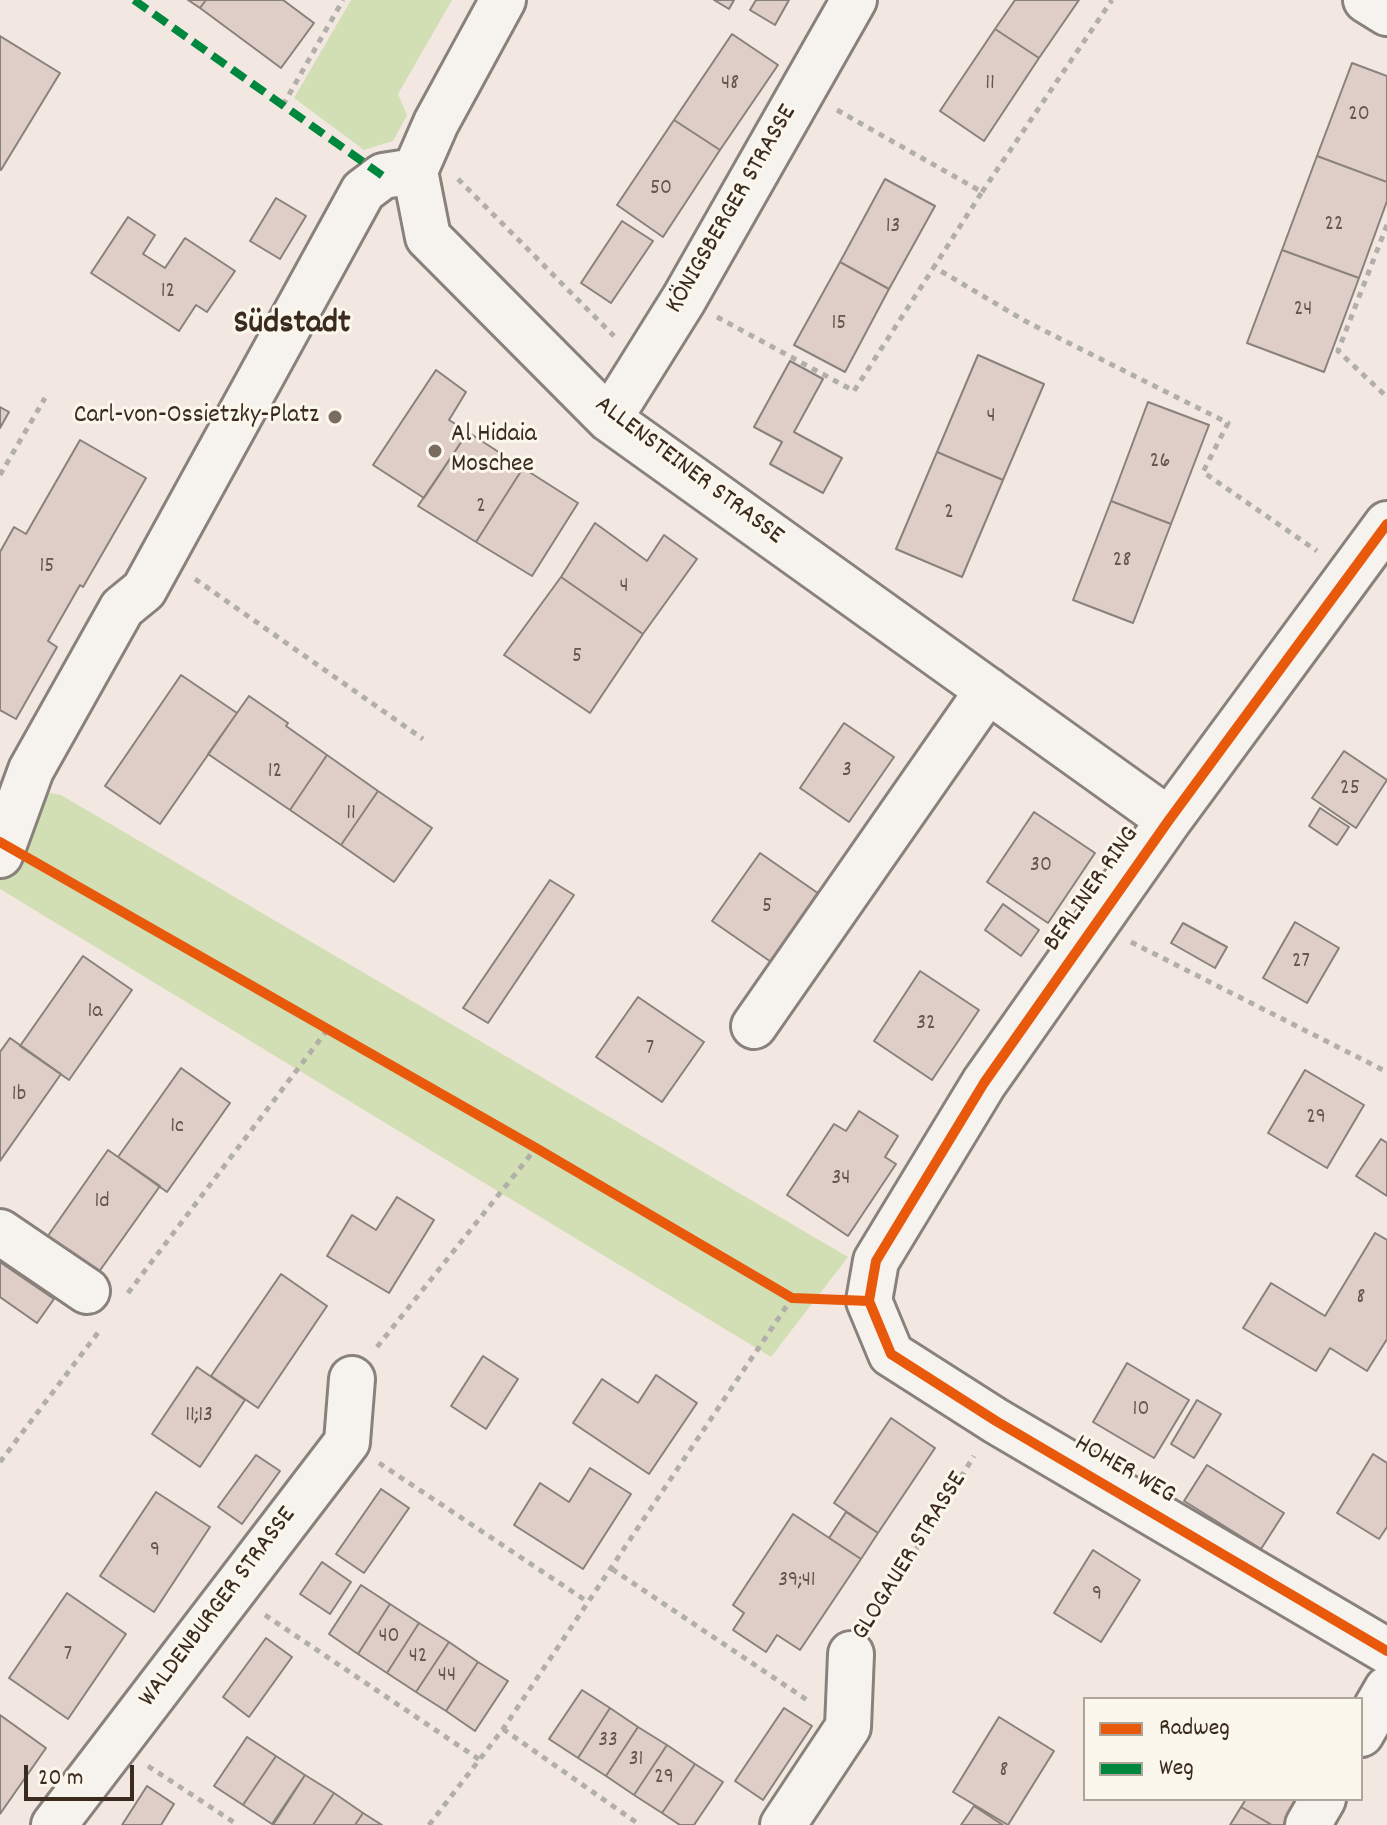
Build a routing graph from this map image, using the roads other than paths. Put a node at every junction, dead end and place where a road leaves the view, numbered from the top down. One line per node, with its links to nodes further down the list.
1 (503, 0): 5 (street)
2 (854, 0): 6 (street, KÖNIGSBERGER STRASSE)
3 (1366, 0): 4 (street)
4 (1387, 13)
5 (420, 159): 6 (street, ALLENSTEINER STRASSE); 10 (street)
6 (609, 419): 8 (street, ALLENSTEINER STRASSE)
7 (1387, 524): 9 (street, BERLINER RING)
8 (988, 690): 9 (street, ALLENSTEINER STRASSE); 11 (street)
9 (1169, 820): 13 (street, BERLINER RING)
10 (3, 850)
11 (754, 1026)
12 (0, 1232): 14 (street)
13 (869, 1301): 16 (street, HOHER WEG)
14 (106, 1303)
15 (352, 1379): 21 (street, WALDENBURGER STRASSE)
16 (1387, 1651)
17 (851, 1654): 22 (street, GLOGAUER STRASSE)
18 (1387, 1689): 19 (street)
19 (1363, 1731)
20 (1322, 1801): 23 (street)
21 (54, 1825)
22 (783, 1825)
23 (1308, 1825)

